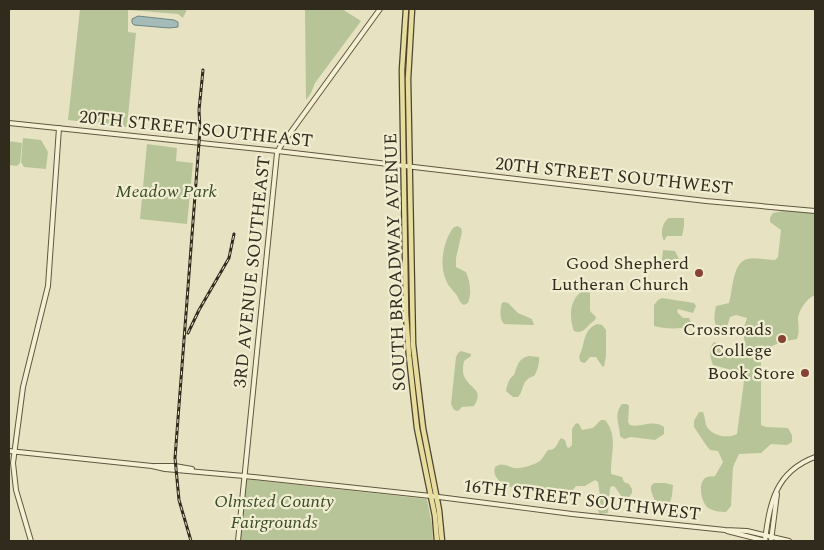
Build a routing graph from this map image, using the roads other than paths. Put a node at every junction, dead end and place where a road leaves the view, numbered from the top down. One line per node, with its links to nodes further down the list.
1 (380, 9): 6 (street, 3RD AVENUE SOUTHEAST)
2 (406, 9): 7 (main road, SOUTH BROADWAY AVENUE)
3 (412, 9): 7 (main road, SOUTH BROADWAY AVENUE)
4 (9, 123): 5 (street, 20TH STREET SOUTHEAST)
5 (59, 128): 6 (street, 20TH STREET SOUTHEAST); 9 (street)
6 (277, 151): 7 (street, 20TH STREET SOUTHEAST); 11 (street, 3RD AVENUE SOUTHEAST)
7 (407, 166): 8 (street, 20TH STREET SOUTHWEST); 13 (main road, SOUTH BROADWAY AVENUE); 14 (main road, SOUTH BROADWAY AVENUE)
8 (815, 211)
9 (11, 451): 11 (street, 16TH STREET SOUTHWEST); 18 (street)
10 (815, 457): 12 (street)
11 (244, 476): 13 (street, 16TH STREET SOUTHWEST); 19 (street, 3RD AVENUE SOUTHEAST)
12 (777, 492): 16 (street); 17 (street)
13 (431, 496): 14 (street, 16TH STREET SOUTHWEST); 20 (main road, SOUTH BROADWAY AVENUE)
14 (437, 497): 15 (street, 16TH STREET SOUTHWEST); 21 (main road, SOUTH BROADWAY AVENUE)
15 (725, 530): 16 (street, 16TH STREET SOUTHWEST); 17 (street, 16TH STREET SOUTHWEST)
16 (766, 535): 17 (street)
17 (769, 540): 22 (street, 16TH STREET SOUTHWEST)
18 (31, 541)
19 (238, 541)
20 (437, 541)
21 (442, 541)
22 (789, 541)

